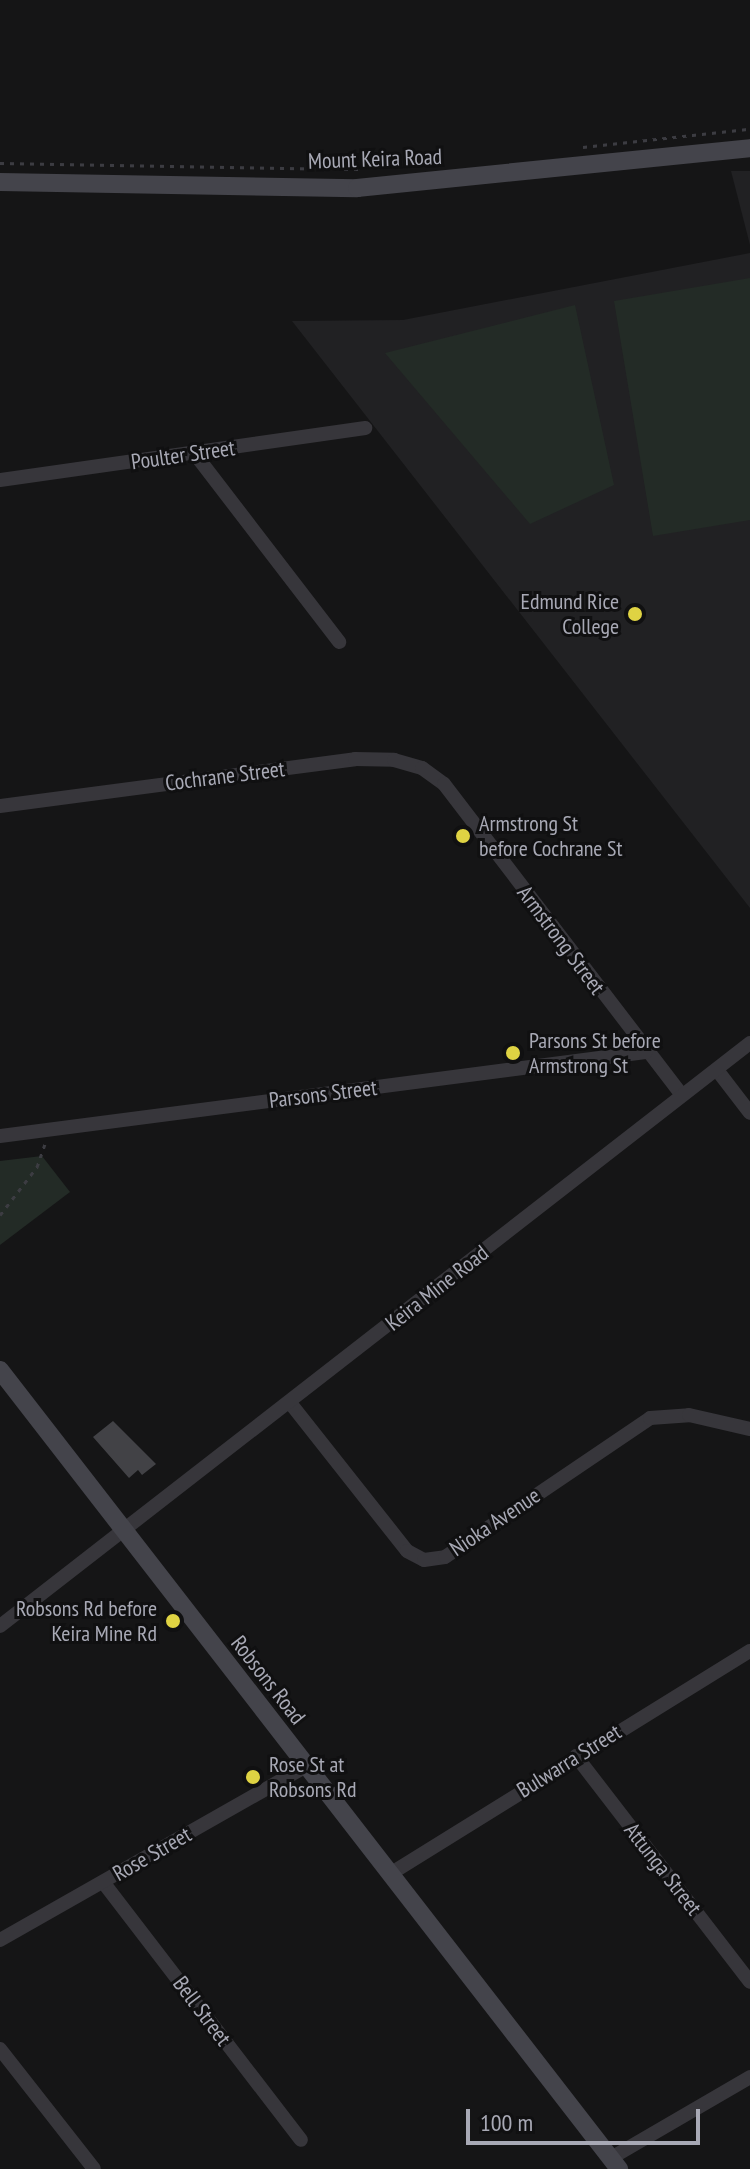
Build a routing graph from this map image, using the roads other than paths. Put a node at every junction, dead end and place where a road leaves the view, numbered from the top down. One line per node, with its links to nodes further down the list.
1 (750, 148): 2 (main road, Mount Keira Road)
2 (0, 182)
3 (365, 428): 4 (street, Poulter Street)
4 (195, 454): 5 (street, Poulter Street); 6 (street)
5 (0, 480)
6 (339, 642)
7 (444, 784): 8 (street, Cochrane Street); 10 (street, Armstrong Street)
8 (0, 806)
9 (750, 1043): 11 (street, Keira Mine Road)
10 (646, 1052): 12 (street, Armstrong Street); 14 (street, Parsons Street)
11 (717, 1070): 12 (street, Keira Mine Road); 13 (street)
12 (681, 1094): 16 (street, Keira Mine Road)
13 (750, 1113)
14 (0, 1136)
15 (0, 1370): 18 (main road, Robsons Road)
16 (291, 1404): 17 (street, Nioka Avenue); 18 (street, Keira Mine Road)
17 (750, 1429)
18 (122, 1532): 19 (street, Keira Mine Road); 22 (main road, Robsons Road)
19 (0, 1626)
20 (750, 1651): 21 (street, Bulwarra Street)
21 (576, 1756): 23 (street, Bulwarra Street); 26 (street, Attunga Street)
22 (304, 1767): 23 (main road, Robsons Road); 24 (street, Rose Street)
23 (390, 1874): 30 (main road, Robsons Road)
24 (103, 1882): 25 (street, Rose Street); 29 (street, Bell Street)
25 (0, 1940)
26 (750, 1982)
27 (0, 2049): 31 (street)
28 (750, 2077): 30 (street)
29 (301, 2140)
30 (615, 2164)
31 (94, 2169)

